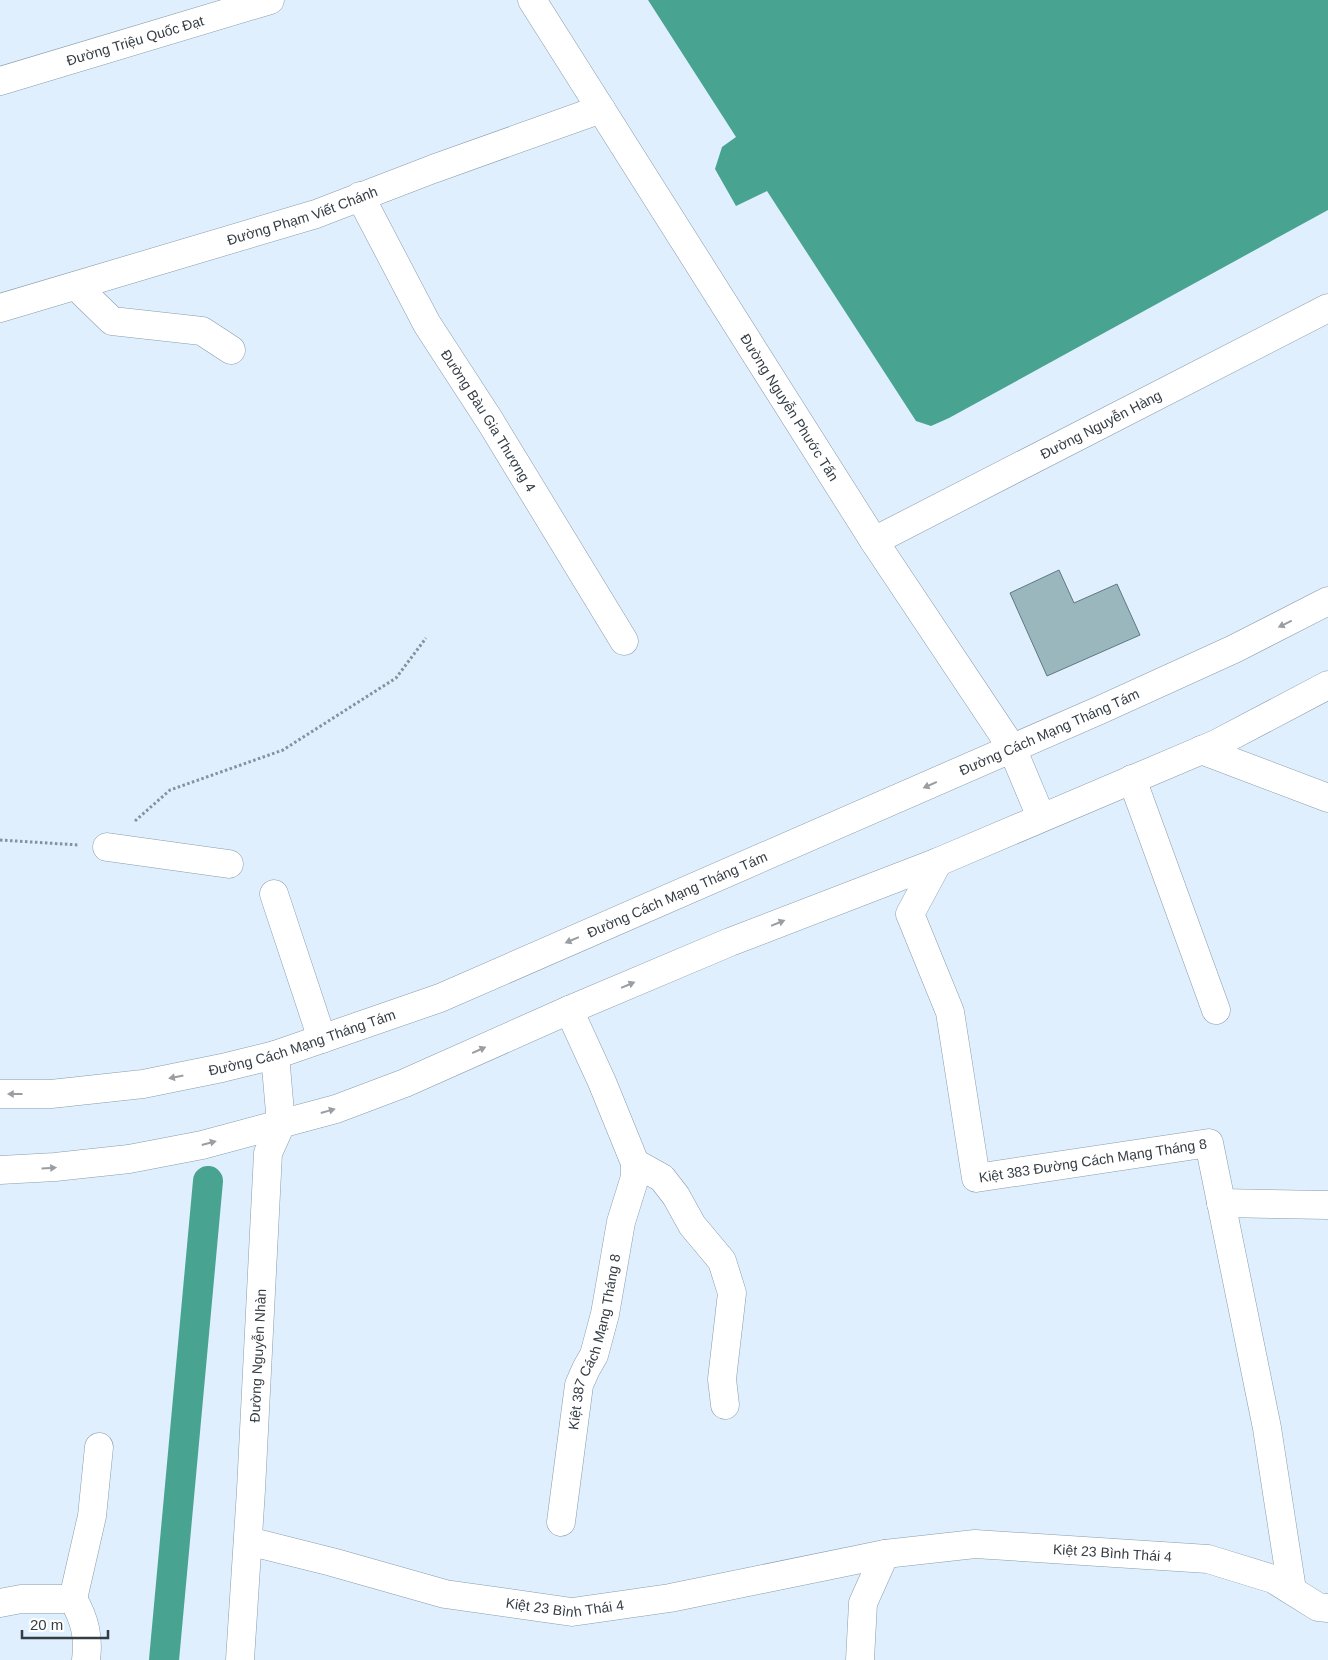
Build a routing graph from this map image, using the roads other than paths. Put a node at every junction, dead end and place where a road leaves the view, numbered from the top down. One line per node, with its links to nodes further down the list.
1 (270, 0): 3 (main road, Đường Triệu Quốc Đạt)
2 (532, 0): 4 (main road, Đường Nguyễn Phước Tấn)
3 (0, 81)
4 (601, 109): 5 (main road, Đường Phạm Viết Chánh); 10 (main road, Đường Nguyễn Phước Tấn)
5 (360, 196): 6 (main road, Đường Phạm Viết Chánh); 12 (main road, Đường Bàu Gia Thượng 4)
6 (76, 286): 7 (main road, Đường Phạm Viết Chánh); 9 (main road)
7 (0, 308)
8 (1328, 308): 10 (main road, Đường Nguyễn Hàng)
9 (231, 350)
10 (874, 541): 14 (main road, Đường Nguyễn Phước Tấn)
11 (1328, 601): 14 (main road, Đường Cách Mạng Tháng Tám, one-way to 14)
12 (624, 641)
13 (1328, 685): 15 (main road)
14 (1012, 748): 18 (main road, Đường Nguyễn Phước Tấn); 25 (main road, Đường Cách Mạng Tháng Tám, one-way to 25)
15 (1201, 750): 16 (main road); 17 (main road)
16 (1132, 779): 18 (main road); 24 (main road)
17 (1328, 798)
18 (1041, 817): 20 (main road)
19 (107, 847): 21 (main road)
20 (938, 862): 23 (main road, one-way to 20); 31 (main road, Kiệt 383 Đường Cách Mạng Tháng 8)
21 (229, 864)
22 (274, 894): 25 (main road)
23 (569, 1010): 28 (main road, one-way to 23); 29 (main road, Kiệt 387 Cách Mạng Tháng 8)
24 (1216, 1010)
25 (322, 1039): 26 (main road, Đường Cách Mạng Tháng Tám)
26 (275, 1055): 27 (main road, Đường Cách Mạng Tháng Tám, one-way to 27); 28 (main road, Đường Nguyễn Nhàn)
27 (0, 1094)
28 (281, 1124): 30 (main road, one-way to 28); 36 (main road, Đường Nguyễn Nhàn)
29 (635, 1163): 33 (main road); 35 (main road, Kiệt 387 Cách Mạng Tháng 8)
30 (0, 1170)
31 (1221, 1203): 32 (main road); 38 (main road, Kiệt 383 Đường Cách Mạng Tháng 8)
32 (1328, 1205)
33 (724, 1405)
34 (99, 1447): 39 (main road)
35 (561, 1522)
36 (248, 1541): 37 (main road, Kiệt 23 Bình Thái 4); 43 (main road, Đường Nguyễn Nhàn)
37 (885, 1554): 38 (main road, Kiệt 23 Bình Thái 4); 44 (main road)
38 (1292, 1590): 41 (main road, Kiệt 23 Bình Thái 4)
39 (73, 1599): 40 (main road); 42 (main road)
40 (0, 1603)
41 (1328, 1608)
42 (86, 1660)
43 (240, 1660)
44 (860, 1660)

